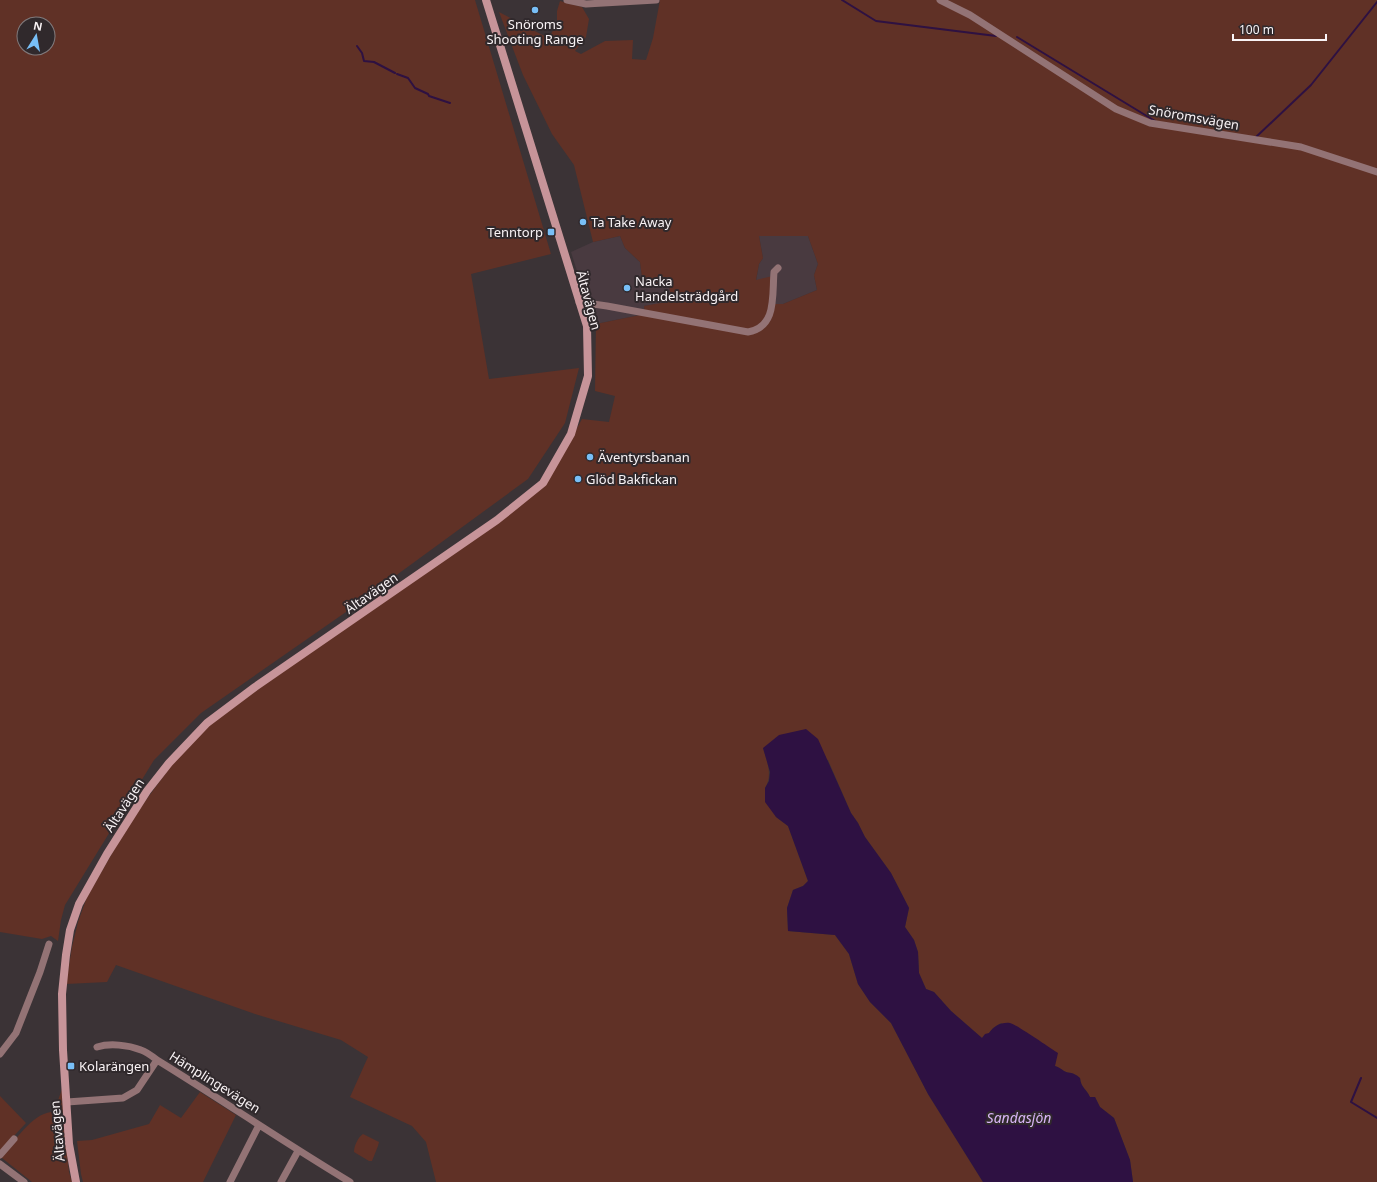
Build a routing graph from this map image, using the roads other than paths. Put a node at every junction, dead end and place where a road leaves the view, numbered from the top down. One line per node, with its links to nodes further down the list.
1 (486, 0): 7 (main road, Ältavägen)
2 (567, 0): 3 (street)
3 (656, 0)
4 (940, 0): 5 (street, Snöromsvägen)
5 (1377, 172)
6 (778, 268): 7 (street)
7 (579, 302): 12 (main road, Ältavägen)
8 (49, 944): 10 (street)
9 (97, 1046): 11 (street, Hämplingevägen)
10 (0, 1054)
11 (157, 1060): 12 (street, Hämplingevägen); 13 (street, Hämplingevägen)
12 (67, 1102): 19 (main road, Ältavägen)
13 (259, 1125): 15 (street, Hämplingevägen); 20 (street, Hämplingevägen)
14 (14, 1138): 16 (street)
15 (298, 1151): 21 (street); 22 (street, Hämplingevägen)
16 (0, 1155)
17 (0, 1164): 18 (street)
18 (24, 1182)
19 (76, 1182)
20 (230, 1182)
21 (281, 1182)
22 (350, 1182)

